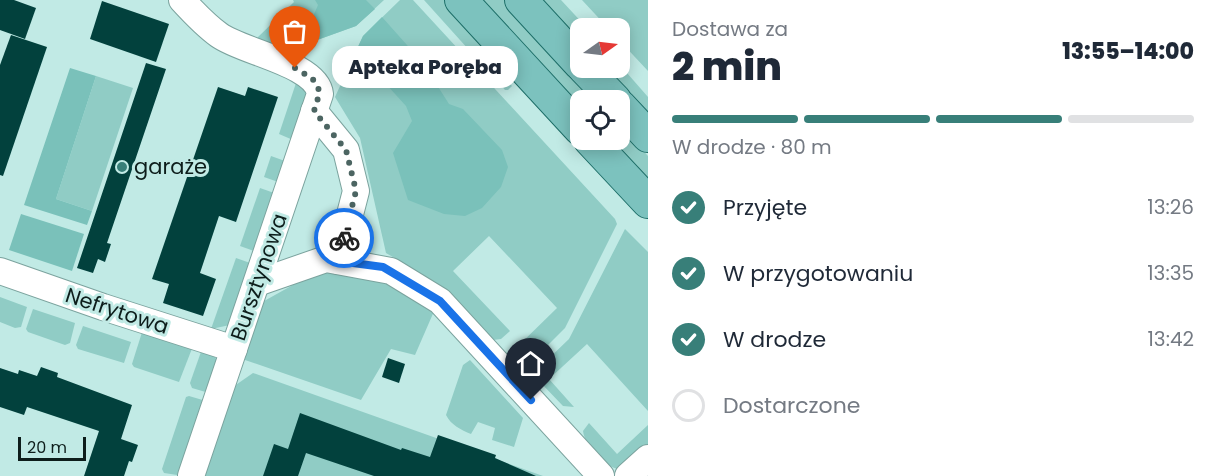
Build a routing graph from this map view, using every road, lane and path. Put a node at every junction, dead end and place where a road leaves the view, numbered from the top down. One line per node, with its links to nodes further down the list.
1 (182, 0): 7 (street, Bursztynowa)
2 (461, 0): 9 (main road)
3 (521, 0): 4 (main road)
4 (570, 53)
5 (594, 78): 6 (main road)
6 (605, 90)
7 (314, 111): 13 (street); 15 (street, Bursztynowa)
8 (630, 117): 10 (main road)
9 (570, 118)
10 (648, 136)
11 (599, 150): 12 (main road)
12 (648, 202)
13 (338, 261): 15 (street); 19 (street)
14 (0, 271): 16 (street, Nefrytowa)
15 (257, 284): 16 (street, Bursztynowa)
16 (234, 349): 18 (street, Bursztynowa)
17 (648, 458): 20 (street)
18 (191, 476)
19 (601, 476)
20 (628, 476)

